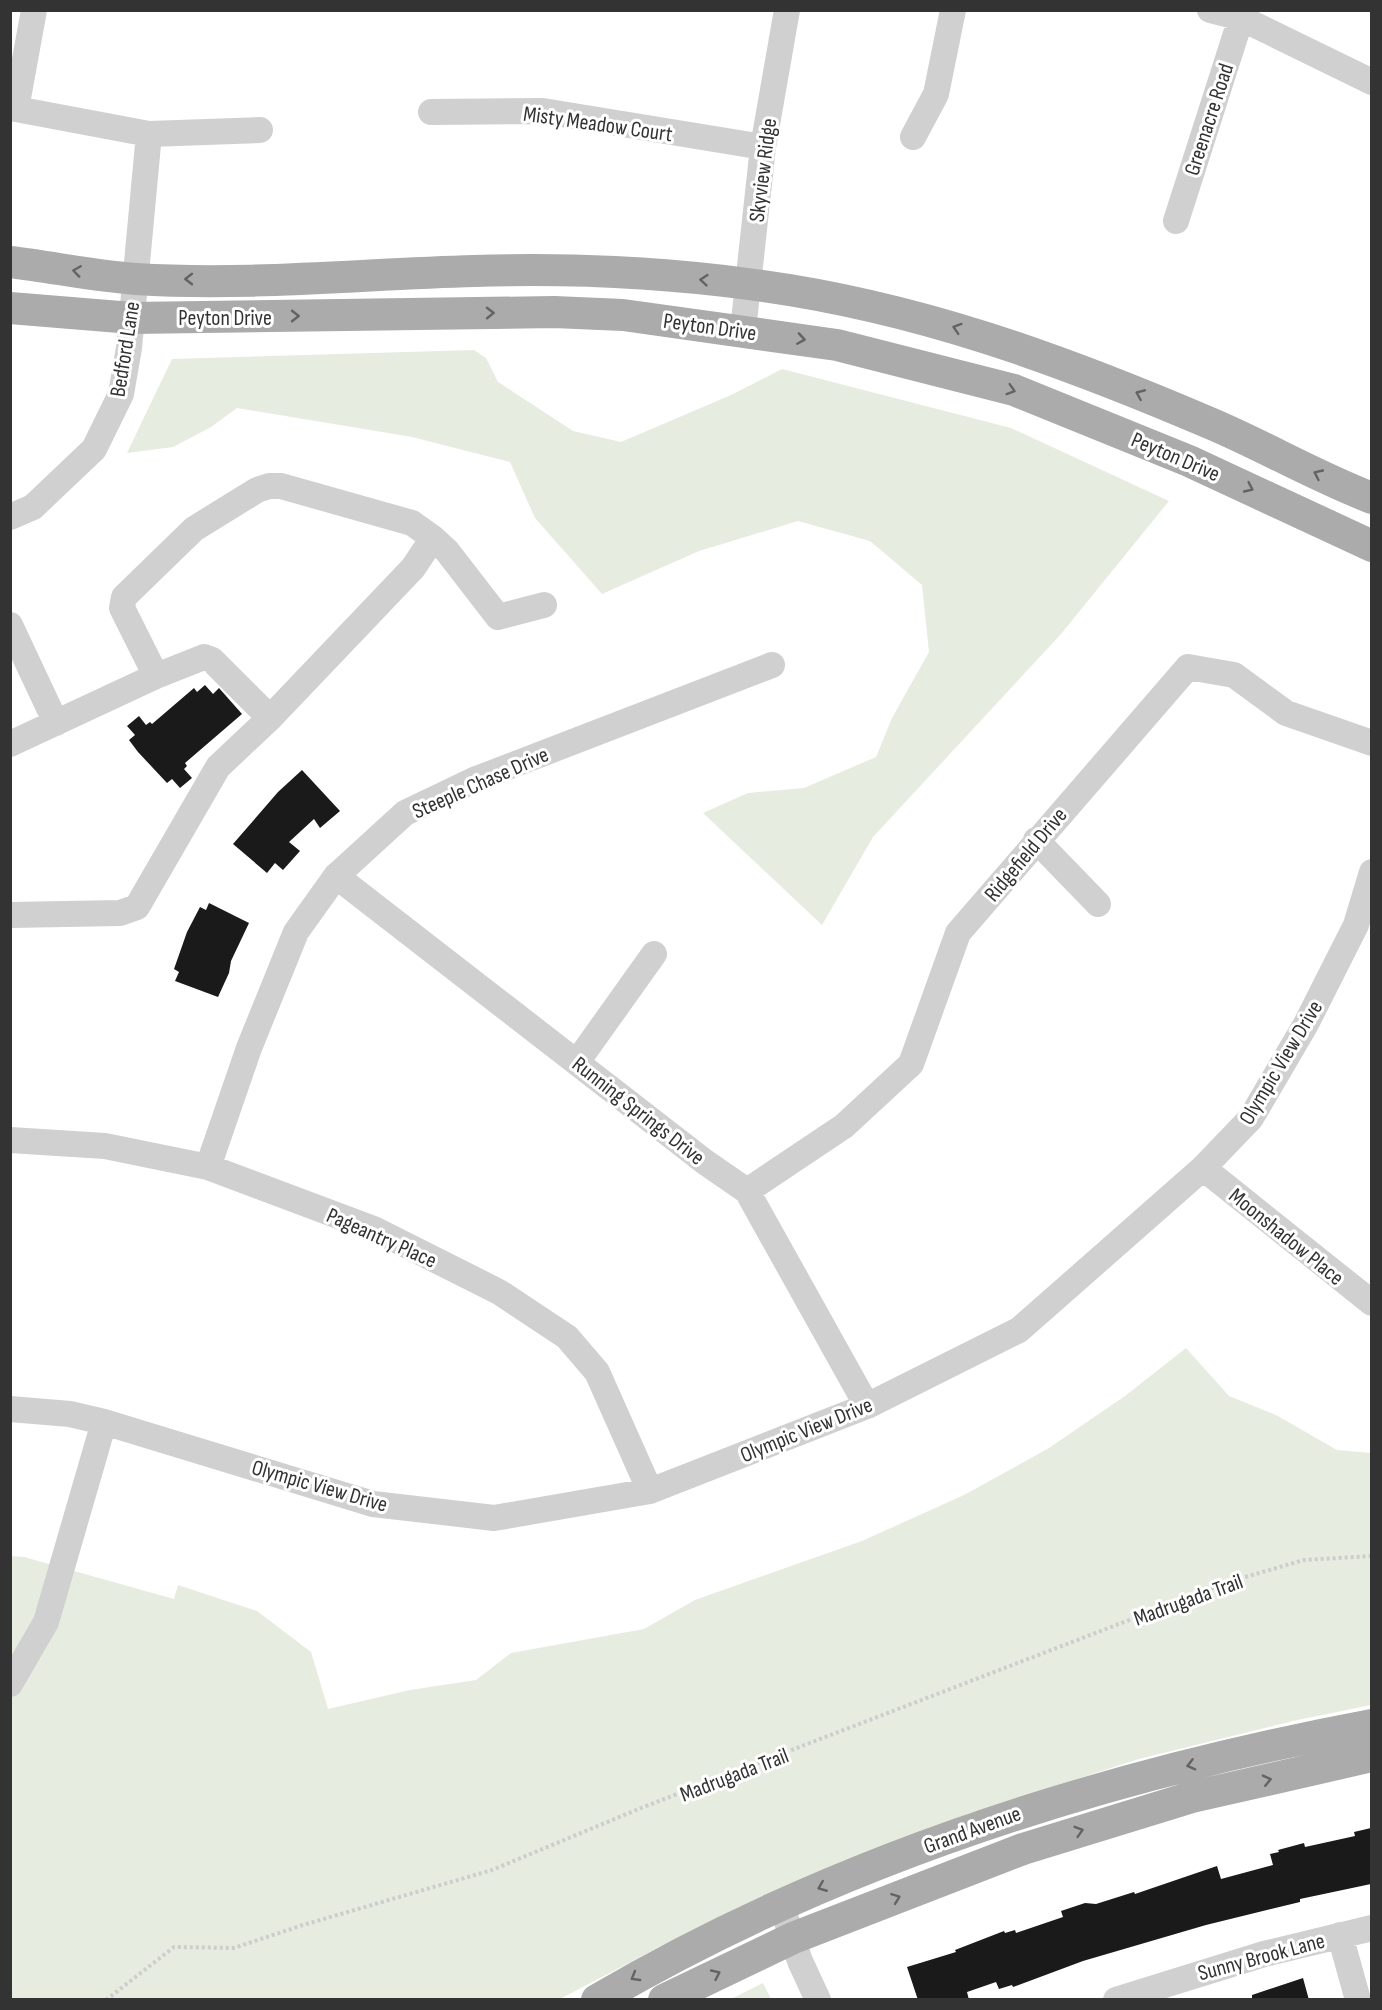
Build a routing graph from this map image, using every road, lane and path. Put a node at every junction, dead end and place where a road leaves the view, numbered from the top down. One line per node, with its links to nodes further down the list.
1 (34, 10): 9 (street)
2 (787, 10): 11 (street, Skyview Ridge)
3 (953, 10): 10 (street)
4 (1210, 10): 5 (street)
5 (1240, 18): 6 (street); 12 (street, Greenacre Road)
6 (1371, 82)
7 (431, 112): 11 (street, Misty Meadow Court)
8 (260, 130): 9 (street)
9 (149, 134): 14 (street, Bedford Lane)
10 (913, 137)
11 (763, 147): 15 (street, Skyview Ridge)
12 (1176, 221)
13 (10, 262): 14 (main road, Peyton Drive, one-way to 13)
14 (135, 279): 15 (main road, Peyton Drive, one-way to 14); 17 (street, Bedford Lane)
15 (749, 284): 18 (street, Skyview Ridge); 19 (main road, Peyton Drive, one-way to 15)
16 (10, 308): 17 (main road, Peyton Drive)
17 (132, 318): 18 (main road, Peyton Drive, one-way to 18); 20 (street, Bedford Lane)
18 (743, 330): 22 (main road, Peyton Drive, one-way to 22)
19 (1371, 498)
20 (10, 517)
21 (433, 538): 23 (street); 26 (street); 27 (street)
22 (1371, 546)
23 (544, 605)
24 (10, 625): 28 (street)
25 (772, 665): 33 (street, Steeple Chase Drive)
26 (156, 676): 27 (street); 28 (street)
27 (270, 718): 35 (street)
28 (56, 723): 30 (street)
29 (1371, 743): 31 (street, Ridgefield Drive)
30 (10, 744)
31 (1036, 840): 34 (street); 42 (street, Ridgefield Drive)
32 (1371, 872): 36 (street, Olympic View Drive)
33 (336, 876): 38 (street, Running Springs Drive); 40 (street, Steeple Chase Drive)
34 (1098, 904)
35 (10, 915)
36 (1364, 928): 41 (street, Olympic View Drive)
37 (654, 954): 38 (street)
38 (577, 1062): 42 (street, Running Springs Drive)
39 (10, 1140): 40 (street, Pageantry Place)
40 (208, 1167): 47 (street, Pageantry Place)
41 (1203, 1168): 43 (street, Moonshadow Place); 44 (street, Olympic View Drive)
42 (747, 1191): 44 (street, Running Springs Drive)
43 (1371, 1303)
44 (867, 1406): 47 (street, Olympic View Drive)
45 (10, 1409): 46 (street, Olympic View Drive)
46 (104, 1422): 47 (street, Olympic View Drive); 49 (street)
47 (650, 1491)
48 (1371, 1556): 56 (path, Madrugada Trail)
49 (10, 1684)
50 (1371, 1725): 52 (main road, Grand Avenue, one-way to 52)
51 (1371, 1756): 55 (main road, Grand Avenue, one-way to 51)
52 (781, 1904): 55 (street); 57 (main road, Grand Avenue, one-way to 57)
53 (1371, 1928): 54 (street, Sunny Brook Lane)
54 (1340, 1935): 60 (street, Sunny Brook Lane); 61 (street)
55 (793, 1938): 58 (main road, Grand Avenue, one-way to 55); 59 (street)
56 (106, 2000)
57 (597, 2000)
58 (664, 2000)
59 (818, 2000)
60 (1116, 2000)
61 (1358, 2000)

